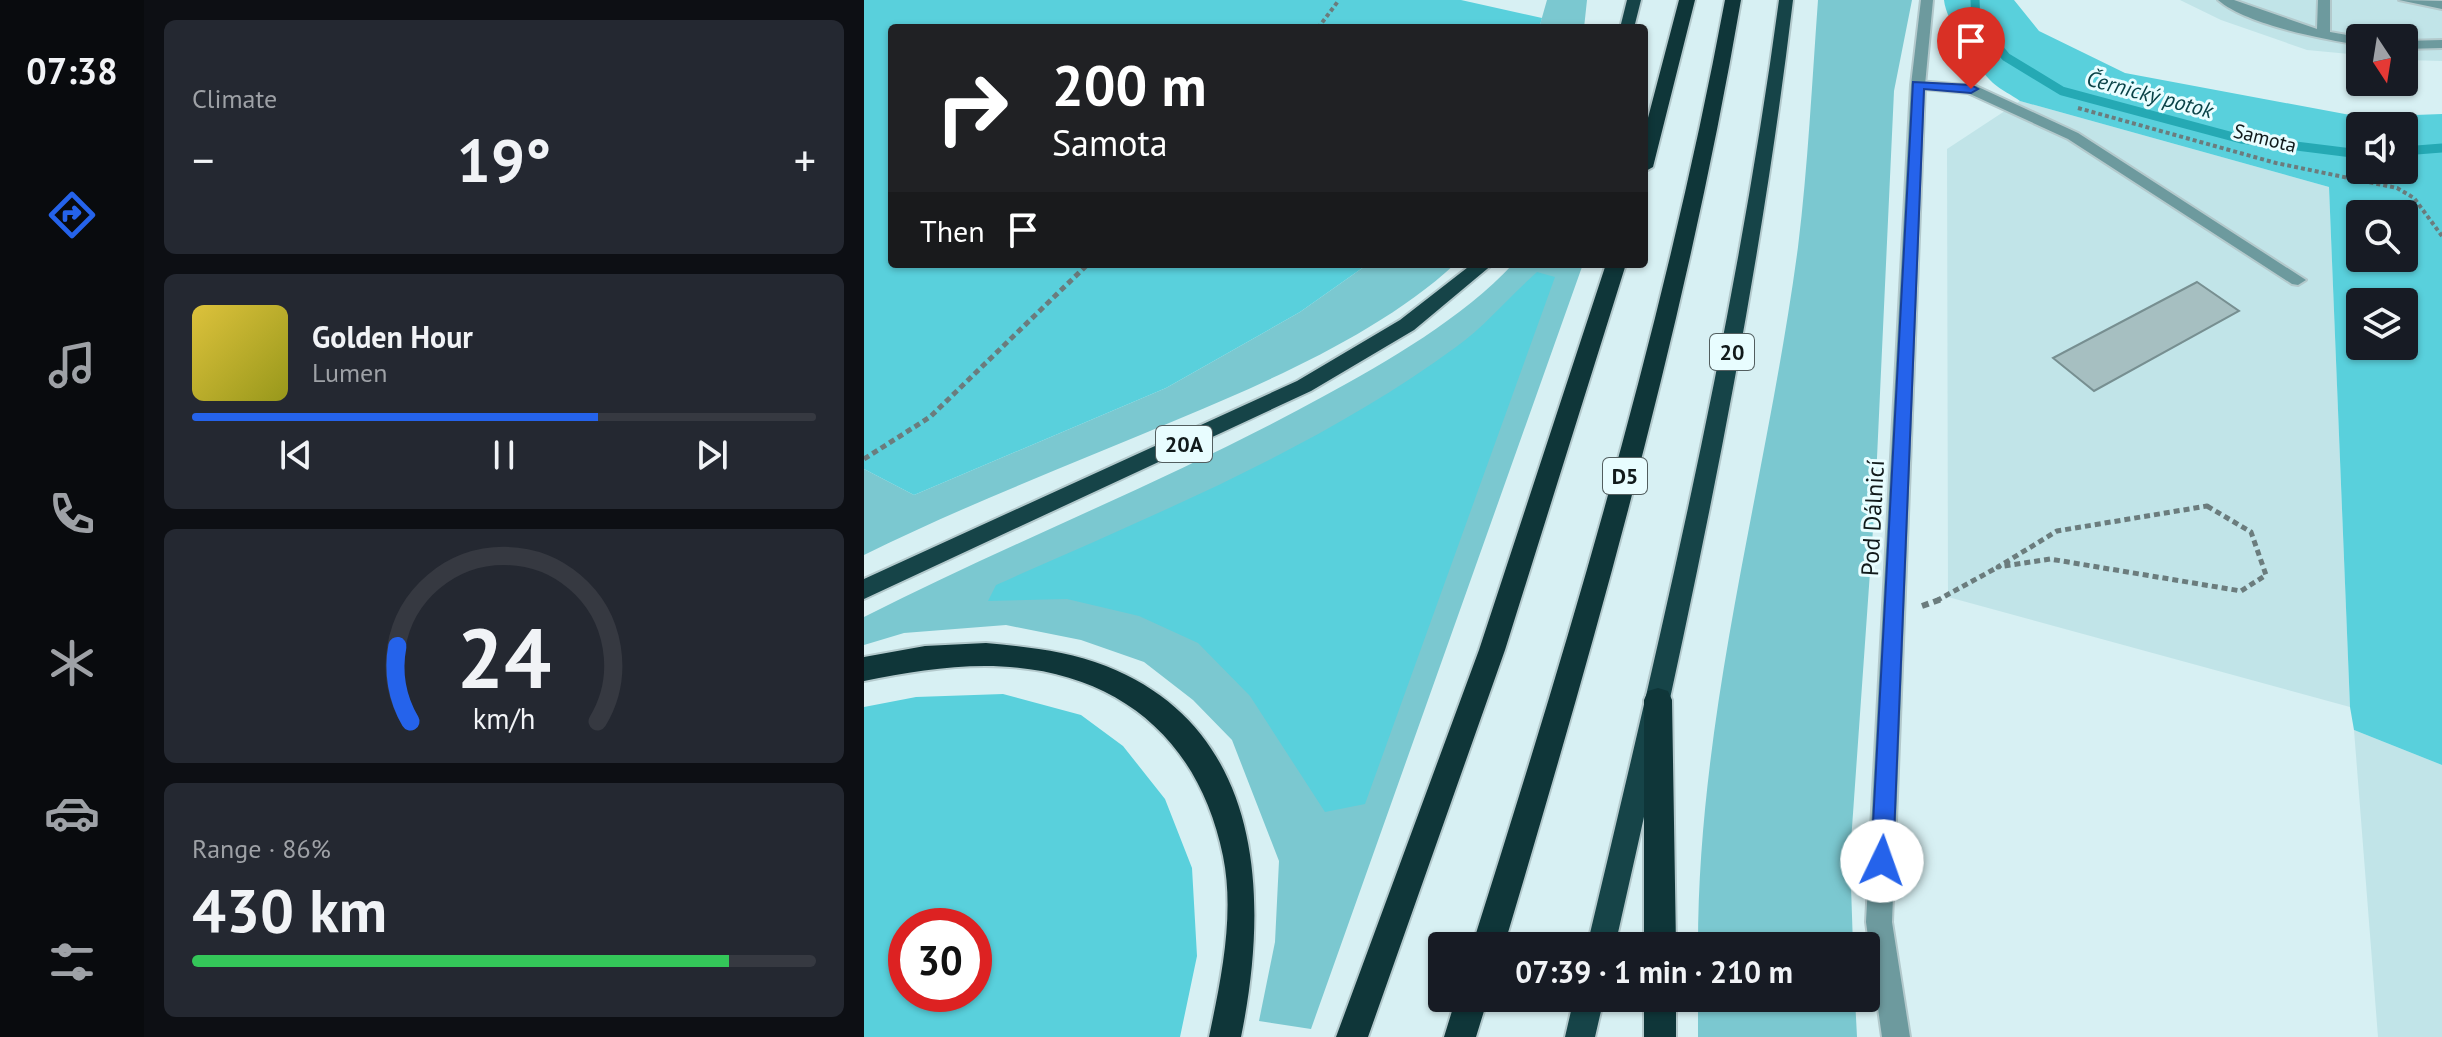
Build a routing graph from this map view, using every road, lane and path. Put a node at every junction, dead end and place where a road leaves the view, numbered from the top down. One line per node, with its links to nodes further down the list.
1 (1339, 0): 11 (path)
2 (1634, 0): 12 (highway)
3 (1687, 0): 19 (highway)
4 (1733, 0): 31 (highway, D5)
5 (1786, 0): 30 (highway, 20)
6 (1927, 0): 17 (street, Pod Dálnicí)
7 (2224, 0): 13 (street)
8 (2324, 0): 13 (street)
9 (2405, 0): 10 (street)
10 (2442, 5)
11 (1321, 24)
12 (1628, 24)
13 (2323, 36): 14 (street)
14 (2346, 39)
15 (2442, 44): 16 (street)
16 (2418, 45)
17 (1918, 85): 24 (street); 42 (street, Pod Dálnicí)
18 (2064, 104): 20 (path, Samota)
19 (1648, 151)
20 (2442, 236)
21 (1084, 268): 25 (path)
22 (1479, 268): 27 (highway, 20A)
23 (1615, 268): 38 (highway)
24 (2298, 280)
25 (864, 459)
26 (1997, 567): 26 (path); 28 (path)
27 (864, 589)
28 (1948, 597)
29 (864, 669): 37 (highway)
30 (1658, 700): 32 (highway, 20); 33 (highway)
31 (1492, 932)
32 (1604, 932)
33 (1660, 932)
34 (1468, 1012): 39 (highway)
35 (1586, 1012): 40 (highway)
36 (1660, 1012): 41 (highway)
37 (1225, 1037)
38 (1352, 1037)
39 (1460, 1037)
40 (1580, 1037)
41 (1660, 1037)
42 (1896, 1037)

